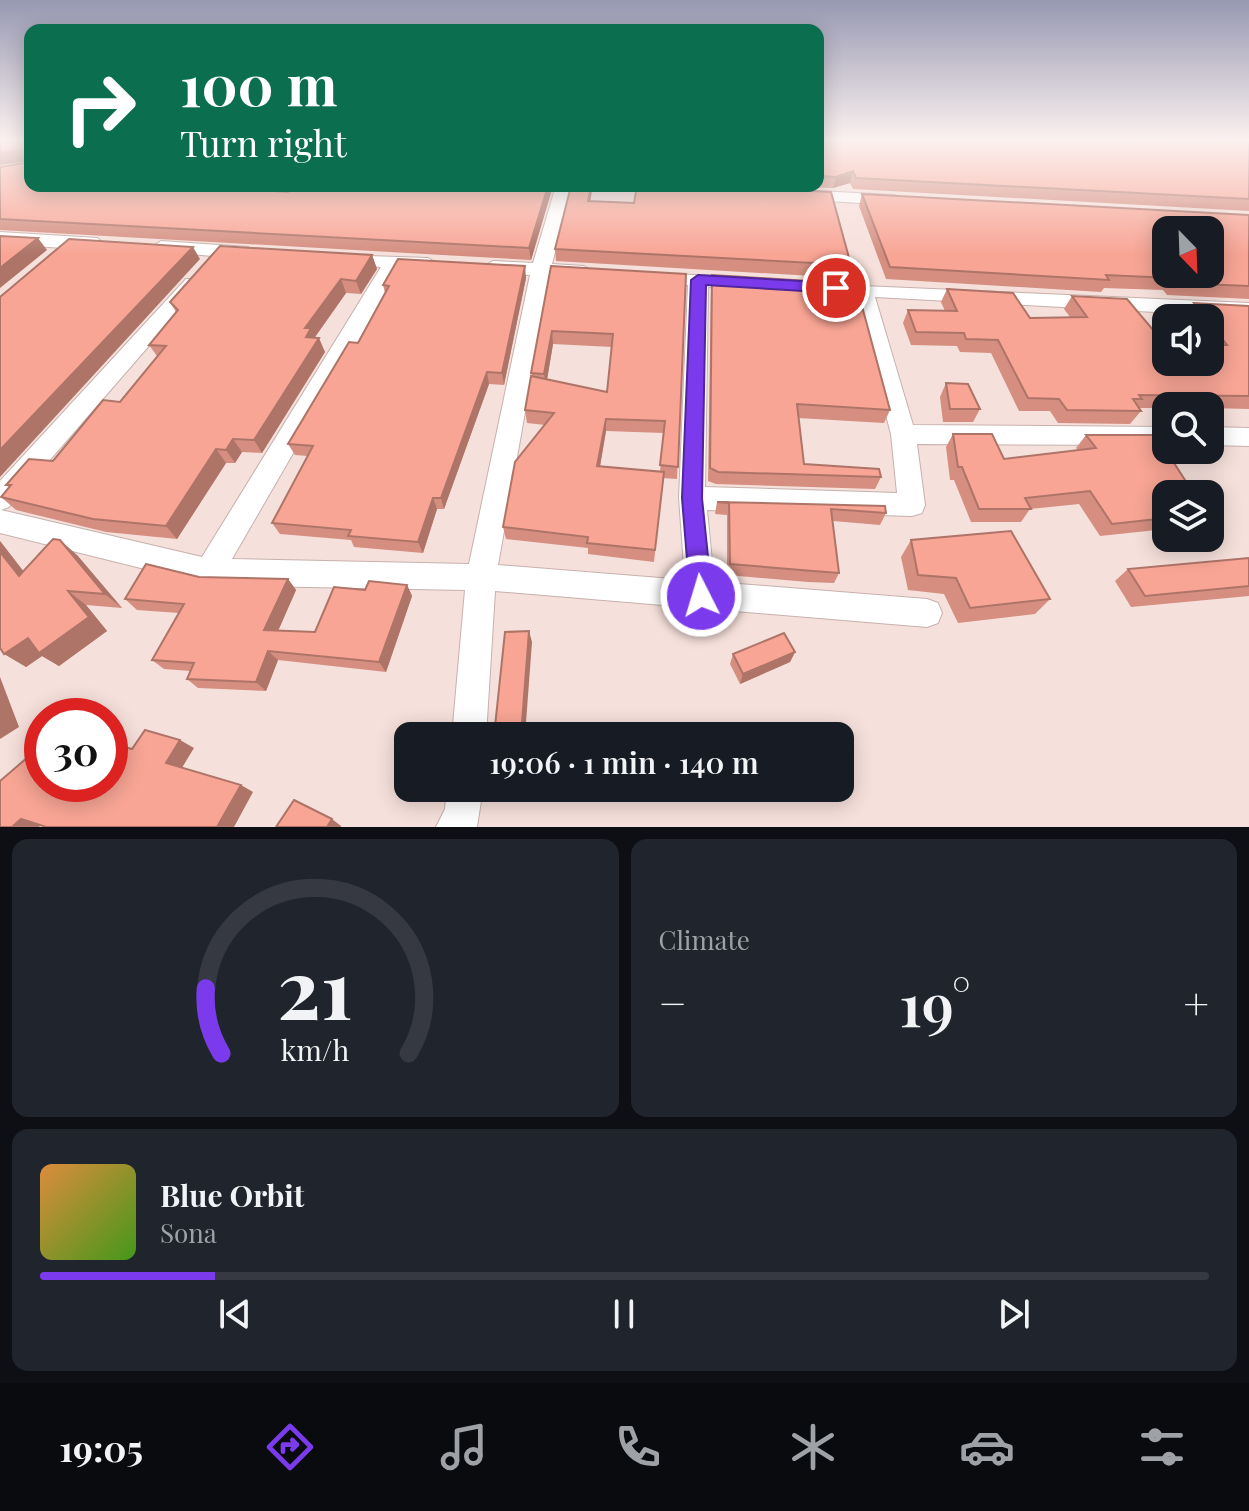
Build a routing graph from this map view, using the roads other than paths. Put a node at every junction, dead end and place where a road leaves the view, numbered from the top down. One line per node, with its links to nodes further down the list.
1 (562, 192): 13 (street)
2 (782, 194): 3 (street)
3 (920, 201)
4 (0, 238): 5 (street)
5 (72, 242): 6 (street); 11 (street)
6 (117, 245)
7 (147, 247): 8 (street)
8 (221, 251): 9 (street); 26 (street)
9 (268, 254)
10 (330, 258): 12 (street)
11 (48, 262)
12 (393, 263): 13 (street); 28 (street)
13 (541, 269): 14 (street); 29 (street)
14 (604, 273)
15 (635, 275): 16 (street)
16 (698, 280): 17 (street); 25 (street)
17 (758, 284)
18 (803, 286): 19 (street)
19 (863, 290): 20 (street); 21 (street)
20 (1249, 310)
21 (903, 434): 22 (street); 25 (street)
22 (1152, 436)
23 (1224, 436): 24 (street)
24 (1249, 437)
25 (692, 498): 30 (street)
26 (0, 499)
27 (0, 521): 28 (street)
28 (209, 572): 29 (street)
29 (481, 577): 30 (street); 32 (street)
30 (701, 596): 31 (street)
31 (927, 613)
32 (470, 722)
33 (464, 802): 34 (street)
34 (455, 827)

